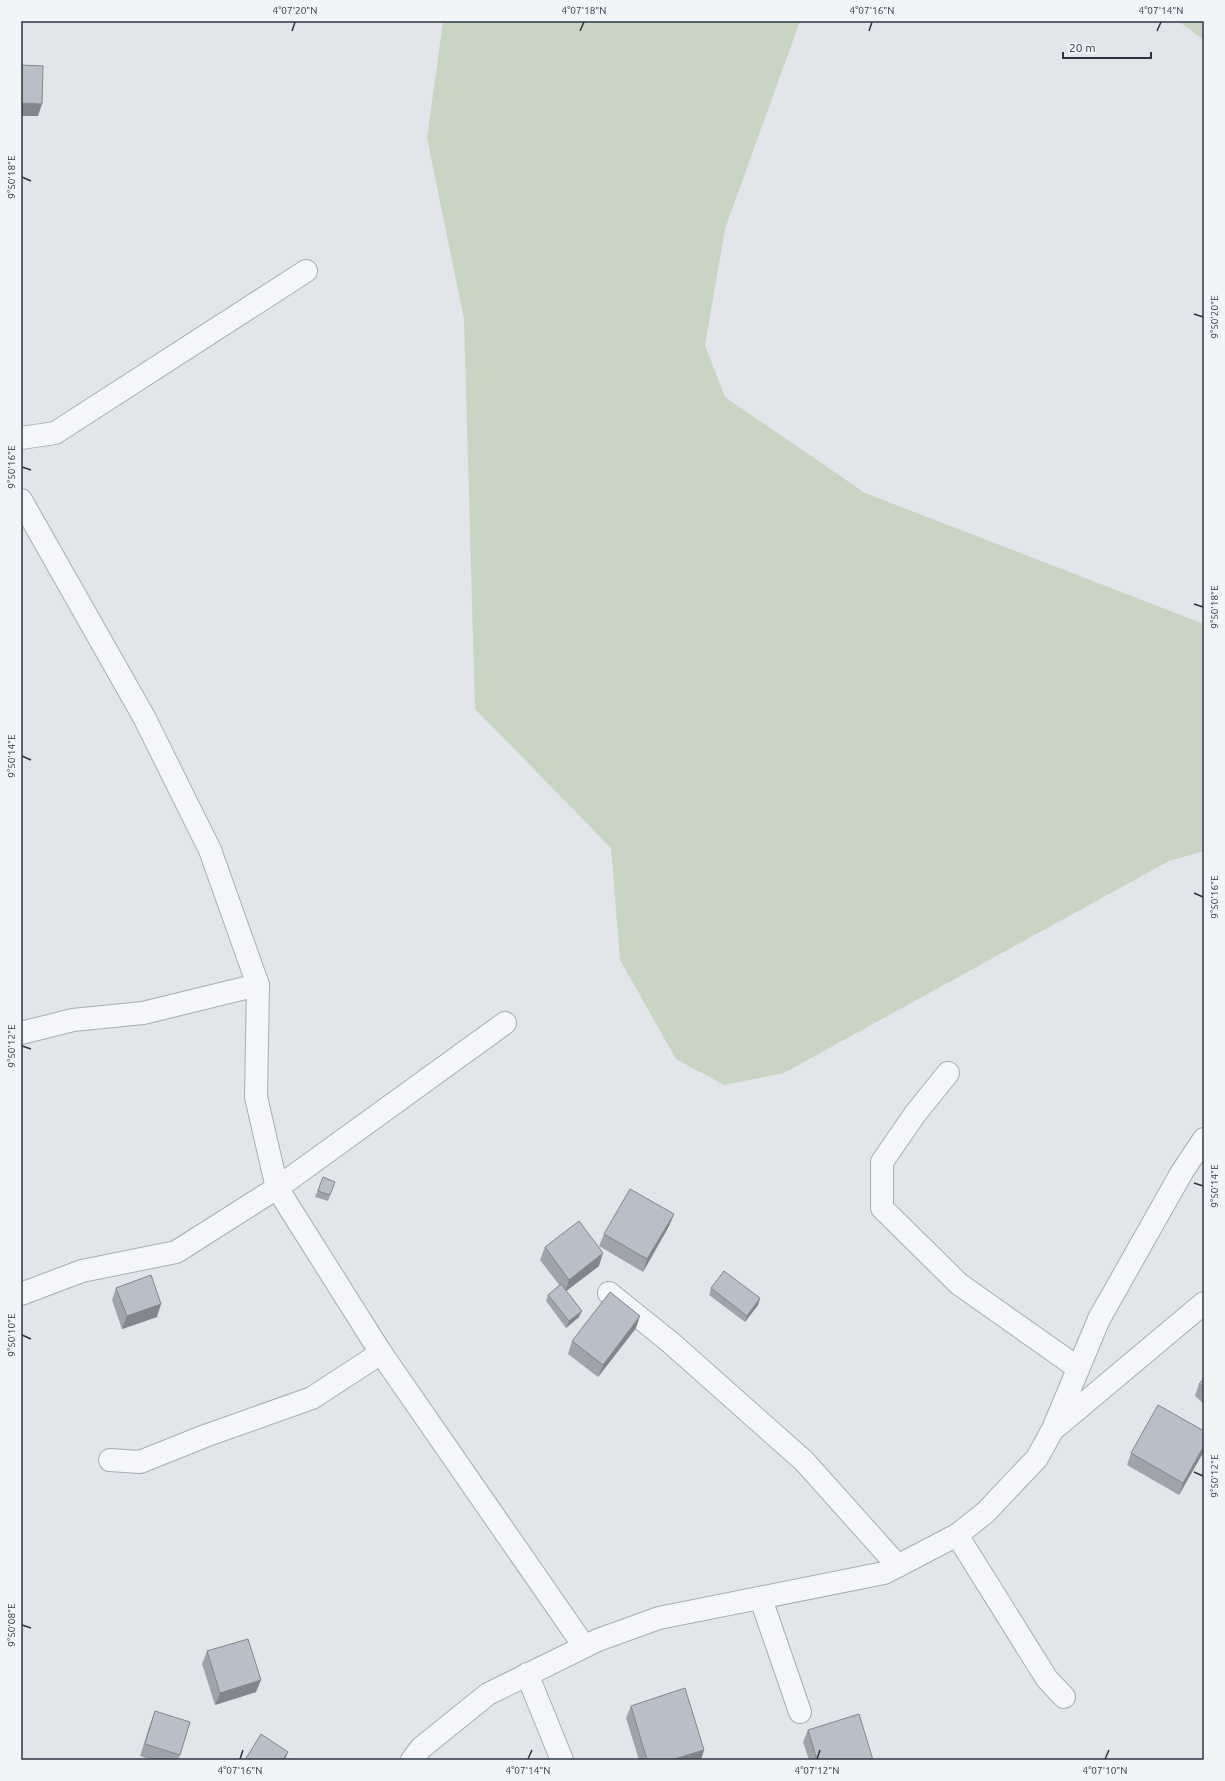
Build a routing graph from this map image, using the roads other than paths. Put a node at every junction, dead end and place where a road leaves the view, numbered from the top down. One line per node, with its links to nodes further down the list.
1 (306, 271): 2 (street)
2 (21, 438)
3 (21, 500): 4 (street)
4 (258, 985): 6 (street); 9 (street)
5 (505, 1024): 9 (street)
6 (21, 1033)
7 (948, 1073): 14 (street)
8 (1204, 1139): 14 (street)
9 (277, 1188): 11 (street); 13 (street)
10 (608, 1293): 18 (street)
11 (21, 1294)
12 (1204, 1303): 15 (street)
13 (381, 1353): 16 (street); 20 (street)
14 (1078, 1368): 15 (street)
15 (1053, 1429): 17 (street)
16 (110, 1460)
17 (957, 1535): 18 (street); 22 (street)
18 (898, 1566): 19 (street)
19 (761, 1599): 20 (street); 23 (street)
20 (584, 1646): 21 (street)
21 (527, 1674): 24 (street); 25 (street)
22 (1064, 1697)
23 (800, 1712)
24 (412, 1760)
25 (562, 1760)

